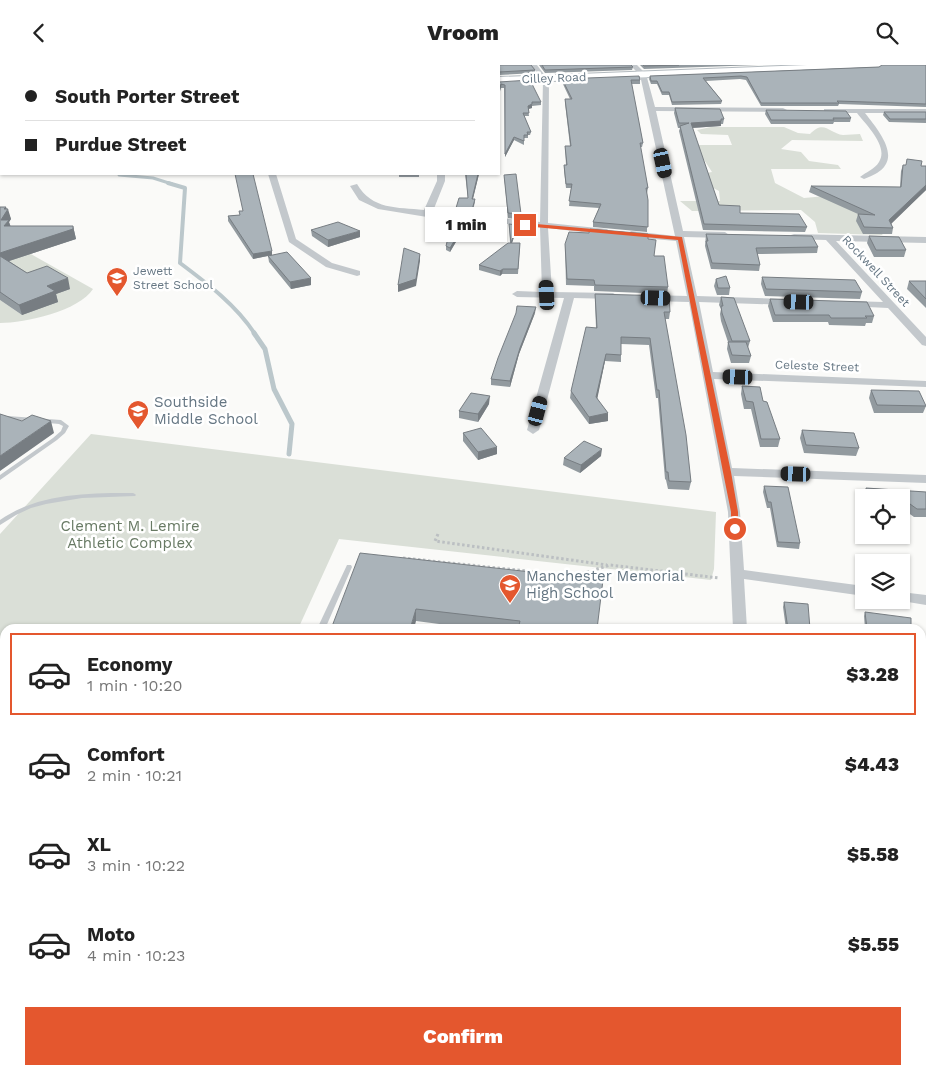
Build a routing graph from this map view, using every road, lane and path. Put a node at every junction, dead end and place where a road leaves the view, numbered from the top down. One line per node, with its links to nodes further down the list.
1 (534, 65): 5 (street)
2 (633, 65): 4 (street)
3 (878, 65): 4 (street, Cilley Road)
4 (643, 74): 5 (street, Cilley Road); 7 (street)
5 (546, 78): 6 (street, Cilley Road); 17 (street)
6 (500, 80)
7 (652, 109): 8 (street); 19 (street)
8 (789, 110)
9 (819, 111): 10 (street)
10 (859, 111): 11 (street); 14 (street)
11 (926, 111)
12 (272, 175): 23 (street)
13 (441, 175): 16 (street)
14 (864, 177)
15 (354, 186): 16 (street)
16 (427, 214): 17 (street)
17 (544, 227): 19 (street); 25 (street)
18 (733, 235): 19 (street)
19 (679, 236): 27 (street)
20 (781, 236): 21 (street)
21 (828, 237): 22 (street); 30 (street, Rockwell Street)
22 (926, 240)
23 (358, 273)
24 (517, 294): 25 (street)
25 (547, 295): 26 (street)
26 (570, 295): 27 (street); 35 (street)
27 (693, 299): 28 (street); 32 (street)
28 (794, 302)
29 (843, 304): 30 (street)
30 (892, 305): 31 (street, Rockwell Street)
31 (924, 338)
32 (707, 375): 33 (street, Celeste Street); 36 (street)
33 (926, 384)
34 (8, 418): 37 (lane)
35 (533, 430)
36 (727, 472): 38 (street); 45 (street)
37 (0, 478)
38 (926, 479)
39 (133, 495): 40 (lane)
40 (0, 523)
41 (438, 534): 43 (path)
42 (398, 559): 43 (path)
43 (610, 565): 46 (path)
44 (349, 567): 50 (lane)
45 (738, 574): 47 (street); 51 (street)
46 (719, 578)
47 (855, 590)
48 (910, 598): 49 (street)
49 (926, 600)
50 (323, 624)
51 (740, 624)

